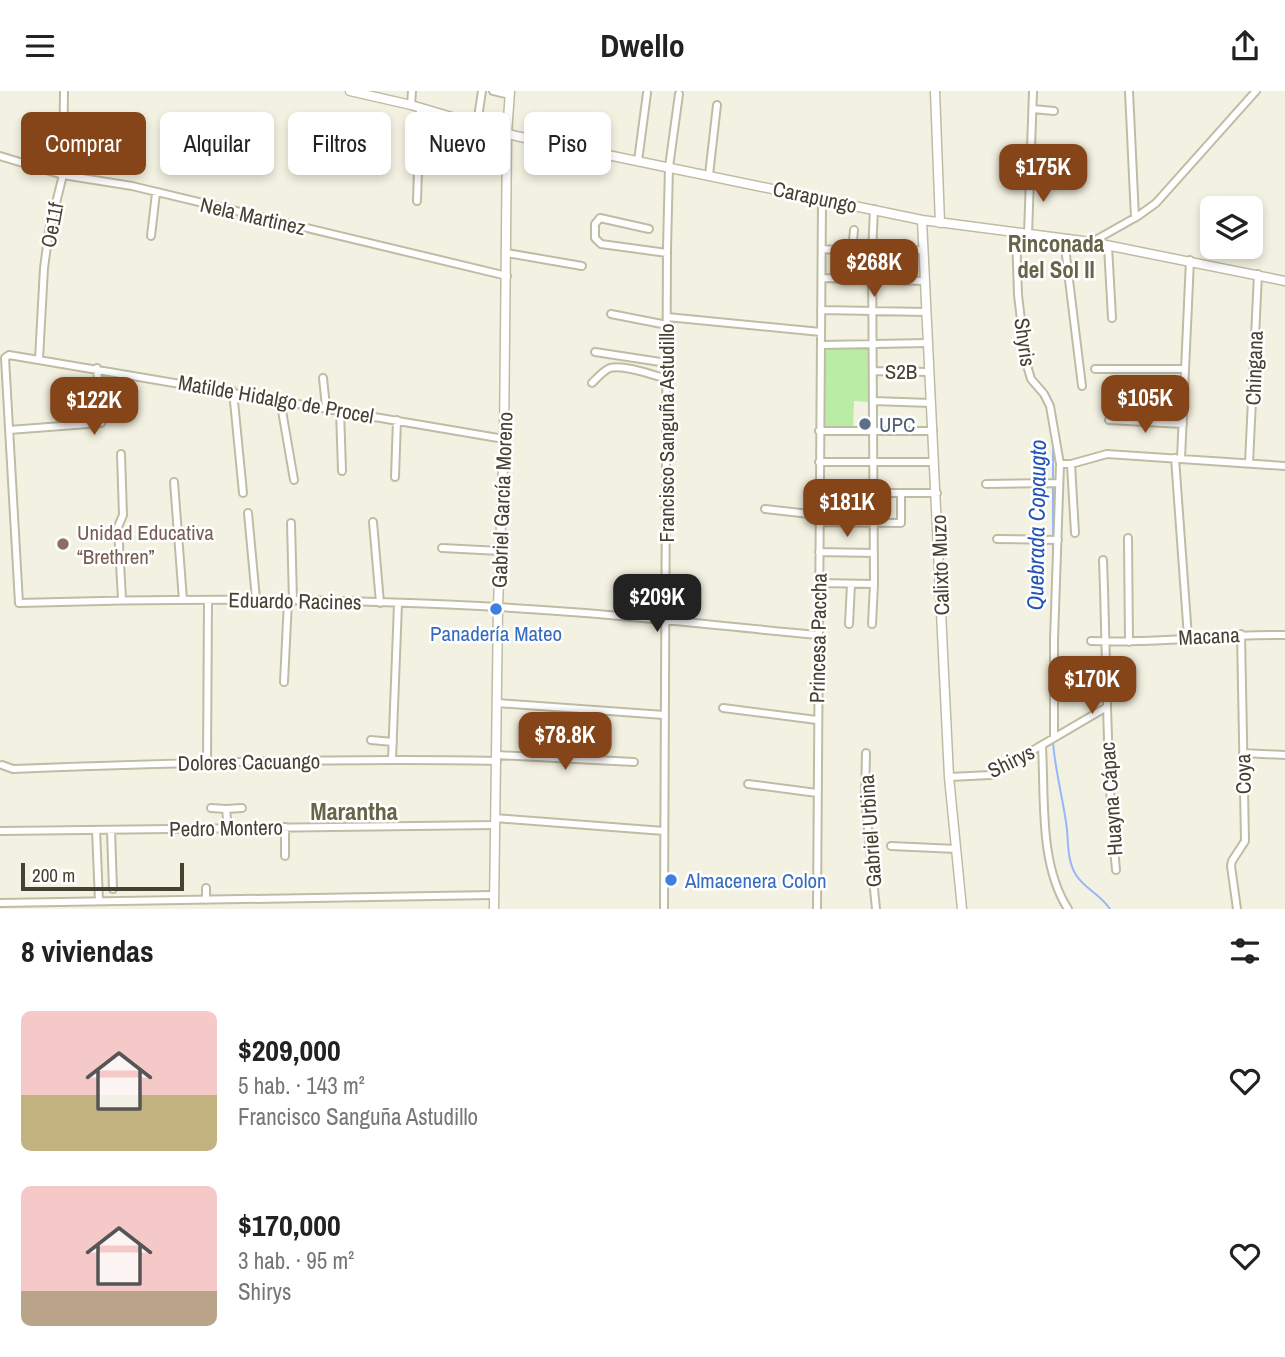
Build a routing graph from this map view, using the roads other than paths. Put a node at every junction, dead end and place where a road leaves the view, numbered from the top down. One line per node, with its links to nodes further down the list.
1 (64, 91): 17 (street, Oe11f)
2 (349, 91): 14 (street, Carapungo)
3 (412, 91): 14 (street)
4 (482, 91): 19 (street)
5 (493, 91): 10 (street)
6 (935, 91): 36 (street)
7 (1034, 91): 15 (street)
8 (1129, 91): 34 (street)
9 (1256, 91): 34 (street)
10 (510, 93): 20 (street, Gabriel García Moreno)
11 (647, 93): 23 (street)
12 (679, 94): 25 (street, Francisco Sanguña Astudillo)
13 (717, 105): 29 (street)
14 (415, 107): 18 (street, Carapungo); 32 (street)
15 (1033, 109): 16 (street); 40 (street)
16 (1054, 111)
17 (64, 112)
18 (433, 112)
19 (479, 112)
20 (509, 112)
21 (510, 135): 23 (street, Carapungo)
22 (0, 156): 24 (street, Nela Martinez)
23 (638, 160): 25 (street, Carapungo)
24 (21, 162)
25 (669, 167): 29 (street, Carapungo); 49 (street, Francisco Sanguña Astudillo)
26 (63, 175): 72 (street, Oe11f)
27 (69, 175): 30 (street, Nela Martinez)
28 (507, 175): 48 (street, Gabriel García Moreno)
29 (709, 175): 31 (street, Carapungo)
30 (156, 193): 41 (street); 54 (street, Nela Martinez)
31 (822, 199): 33 (street, Carapungo); 45 (street, Princesa Paccha)
32 (417, 201)
33 (874, 209): 35 (street, Carapungo); 50 (street)
34 (1135, 218): 43 (street)
35 (922, 220): 36 (street, Carapungo); 46 (street, Calixto Muzo)
36 (940, 223): 39 (street, Carapungo)
37 (649, 229): 49 (street)
38 (854, 230): 47 (street)
39 (1016, 233): 40 (street, Carapungo); 103 (street, Shyris)
40 (1028, 235): 42 (street, Carapungo)
41 (150, 236)
42 (1063, 239): 43 (street, Carapungo); 82 (street)
43 (1091, 242): 44 (street, Carapungo)
44 (1108, 246): 51 (street, Carapungo); 64 (street)
45 (823, 249): 47 (street); 55 (street, Princesa Paccha)
46 (924, 250): 50 (street); 57 (street, Calixto Muzo)
47 (852, 251): 50 (street)
48 (507, 253): 52 (street); 54 (street, Gabriel García Moreno)
49 (667, 253): 63 (street, Francisco Sanguña Astudillo)
50 (872, 253): 56 (street)
51 (1190, 260): 53 (street, Carapungo); 76 (street)
52 (582, 266)
53 (1258, 274): 58 (street, Carapungo); 102 (street, Chingana)
54 (507, 276): 96 (street, Gabriel García Moreno)
55 (822, 278): 56 (street); 59 (street, Princesa Paccha)
56 (872, 280): 57 (street); 60 (street)
57 (925, 281): 61 (street, Calixto Muzo)
58 (1285, 281)
59 (821, 310): 60 (street); 66 (street, Princesa Paccha)
60 (872, 312): 61 (street); 69 (street)
61 (926, 312): 67 (street, Calixto Muzo)
62 (611, 314): 65 (street)
63 (667, 317): 65 (street, Francisco Sanguña Astudillo); 66 (street)
64 (1112, 318)
65 (667, 325): 73 (street, Francisco Sanguña Astudillo)
66 (821, 332): 68 (street, Princesa Paccha)
67 (928, 344): 69 (street); 78 (street, Calixto Muzo)
68 (821, 345): 69 (street); 93 (street, Princesa Paccha)
69 (873, 345): 77 (street)
70 (595, 352): 73 (street)
71 (6, 356): 72 (street, Matilde Hidalgo de Procel); 92 (street, Eduardo Racines)
72 (40, 359): 74 (street, Matilde Hidalgo de Procel)
73 (667, 363): 80 (street, Francisco Sanguña Astudillo)
74 (97, 368): 83 (street, Matilde Hidalgo de Procel); 92 (street)
75 (1095, 369): 76 (street)
76 (1185, 369): 91 (street)
77 (873, 371): 78 (street, S2B); 85 (street)
78 (929, 372): 86 (street, Calixto Muzo)
79 (323, 378): 87 (street)
80 (667, 379): 81 (street); 143 (street, Francisco Sanguña Astudillo)
81 (592, 383)
82 (1082, 386)
83 (233, 391): 84 (street, Matilde Hidalgo de Procel); 112 (street)
84 (280, 399): 87 (street, Matilde Hidalgo de Procel); 108 (street)
85 (873, 401): 86 (street); 94 (street)
86 (931, 403): 95 (street, Calixto Muzo)
87 (326, 407): 88 (street, Matilde Hidalgo de Procel)
88 (340, 410): 90 (street, Matilde Hidalgo de Procel); 106 (street)
89 (1109, 419): 91 (street)
90 (397, 420): 96 (street, Matilde Hidalgo de Procel); 107 (street)
91 (1183, 424): 98 (street)
92 (9, 430): 135 (street, Eduardo Racines)
93 (819, 431): 94 (street); 100 (street, Princesa Paccha)
94 (873, 431): 95 (street); 99 (street)
95 (933, 431): 101 (street, Calixto Muzo)
96 (504, 439): 128 (street, Gabriel García Moreno)
97 (121, 454): 135 (street)
98 (1178, 458): 102 (street); 104 (street); 149 (street)
99 (873, 461): 100 (street); 101 (street); 114 (street)
100 (819, 462): 113 (street, Princesa Paccha)
101 (934, 462): 116 (street, Calixto Muzo)
102 (1249, 463): 105 (street)
103 (1060, 464): 104 (street); 110 (street, Shyris)
104 (1071, 464): 123 (street)
105 (1285, 467)
106 (342, 471)
107 (395, 477)
108 (294, 479)
109 (174, 482): 137 (street)
110 (1059, 483): 111 (street); 126 (street, Shyris)
111 (986, 484)
112 (243, 492)
113 (819, 493): 114 (street); 119 (street, Princesa Paccha)
114 (874, 493): 115 (street); 122 (street)
115 (901, 493): 116 (street); 122 (street)
116 (937, 493): 171 (street, Calixto Muzo)
117 (765, 509): 119 (street)
118 (248, 513): 136 (street)
119 (819, 518): 122 (street); 129 (street, Princesa Paccha)
120 (373, 522): 140 (street)
121 (291, 523): 139 (street)
122 (874, 523): 130 (street)
123 (1075, 533)
124 (1128, 538): 152 (street)
125 (997, 539): 126 (street)
126 (1058, 540): 159 (street, Shyris)
127 (442, 548): 128 (street)
128 (500, 551): 142 (street, Gabriel García Moreno)
129 (819, 552): 130 (street); 132 (street, Princesa Paccha)
130 (874, 553): 134 (street)
131 (1103, 560): 151 (street, Huayna Cápac)
132 (819, 583): 133 (street); 147 (street, Princesa Paccha)
133 (851, 584): 134 (street); 144 (street)
134 (874, 584): 145 (street)
135 (122, 599): 137 (street, Eduardo Racines)
136 (256, 599): 138 (street, Eduardo Racines); 139 (street, Eduardo Racines)
137 (183, 600): 138 (street, Eduardo Racines)
138 (208, 600): 168 (street)
139 (290, 601): 140 (street, Eduardo Racines); 153 (street)
140 (380, 603): 141 (street, Eduardo Racines)
141 (398, 604): 142 (street, Eduardo Racines); 161 (street)
142 (498, 607): 143 (street, Eduardo Racines); 154 (street, Gabriel García Moreno)
143 (666, 622): 147 (street, Eduardo Racines); 157 (street, Francisco Sanguña Astudillo)
144 (849, 624)
145 (872, 624)
146 (1241, 634): 148 (street, Macana); 149 (street, Macana); 164 (street, Coya)
147 (818, 635): 158 (street, Princesa Paccha)
148 (1285, 635)
149 (1188, 637): 152 (street, Macana)
150 (1091, 641): 151 (street, Macana)
151 (1106, 642): 152 (street, Macana); 156 (street, Huayna Cápac)
152 (1129, 642)
153 (284, 682)
154 (497, 703): 157 (street); 166 (street, Gabriel García Moreno)
155 (723, 708): 158 (street)
156 (1105, 708): 159 (street, Shirys); 187 (street, Huayna Cápac)
157 (664, 715): 183 (street, Francisco Sanguña Astudillo)
158 (817, 720): 173 (street, Princesa Paccha)
159 (1054, 737): 162 (street, Shirys)
160 (371, 740): 161 (street)
161 (393, 742): 167 (street)
162 (1042, 747): 171 (street, Shirys); 201 (street)
163 (866, 753): 199 (street, Gabriel Urbina)
164 (1243, 753): 165 (street); 202 (street, Coya)
165 (1285, 755)
166 (496, 758): 167 (street, Dolores Cacuango); 169 (street, Dolores Cacuango); 177 (street, Gabriel García Moreno)
167 (392, 759): 168 (street, Dolores Cacuango)
168 (207, 762): 170 (street, Dolores Cacuango)
169 (634, 762)
170 (2, 765)
171 (949, 777): 185 (street, Calixto Muzo)
172 (748, 784): 173 (street)
173 (817, 793): 198 (street, Princesa Paccha)
174 (211, 808): 176 (street)
175 (242, 808): 176 (street)
176 (226, 809): 179 (street)
177 (495, 822): 178 (street, Pedro Montero); 183 (street, Pedro Montero); 190 (street, Gabriel García Moreno)
178 (285, 827): 179 (street, Pedro Montero); 186 (street)
179 (228, 828): 181 (street, Pedro Montero)
180 (96, 830): 181 (street, Pedro Montero); 182 (street, Pedro Montero); 192 (street)
181 (111, 830): 189 (street)
182 (0, 831)
183 (663, 831): 197 (street, Francisco Sanguña Astudillo)
184 (891, 846): 185 (street)
185 (956, 849): 200 (street, Calixto Muzo)
186 (285, 856)
187 (1116, 870)
188 (206, 888): 191 (street)
189 (113, 889)
190 (493, 895): 191 (street); 196 (street, Gabriel García Moreno)
191 (205, 900): 192 (street); 195 (street)
192 (99, 901): 194 (street)
193 (0, 903): 194 (street)
194 (89, 905)
195 (205, 909)
196 (494, 909)
197 (664, 909)
198 (817, 909)
199 (876, 909)
200 (962, 909)
201 (1068, 909)
202 (1237, 909)

